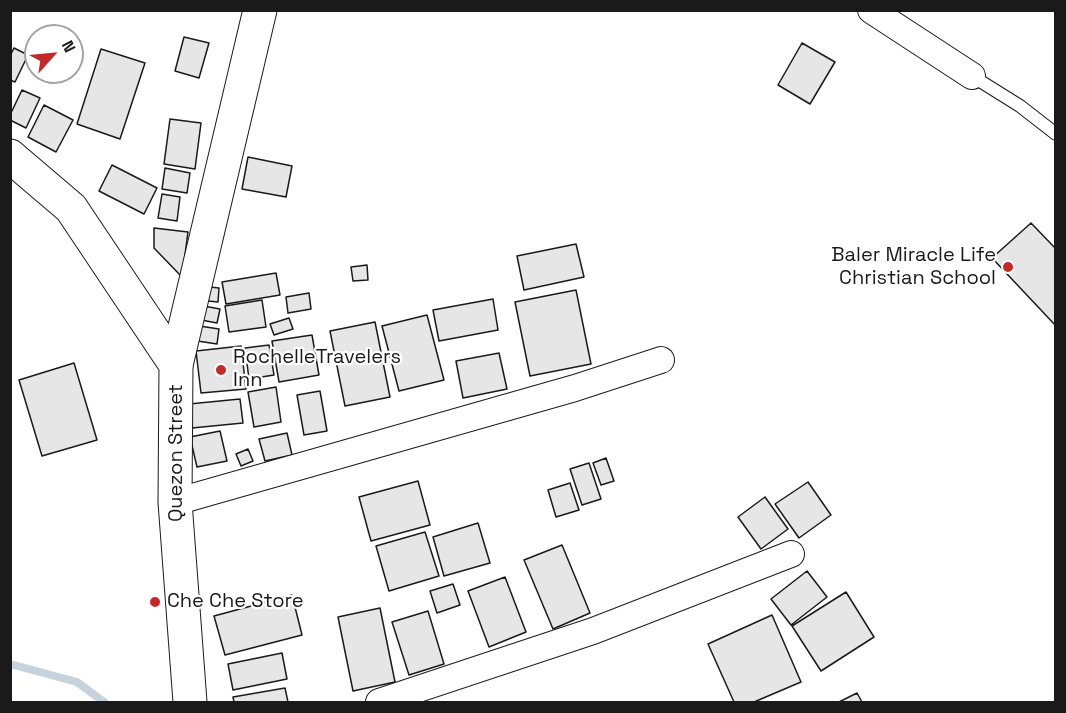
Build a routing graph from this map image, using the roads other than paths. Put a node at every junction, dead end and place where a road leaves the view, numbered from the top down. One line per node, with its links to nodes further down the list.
1 (260, 10): 7 (main road)
2 (871, 10): 3 (street)
3 (972, 76): 4 (lane)
4 (1056, 134)
5 (10, 156): 7 (main road, Quezon Street)
6 (661, 360): 8 (street)
7 (176, 365): 8 (main road, Quezon Street)
8 (175, 502): 10 (main road, Quezon Street)
9 (791, 554): 11 (street)
10 (190, 702)
11 (379, 702)

